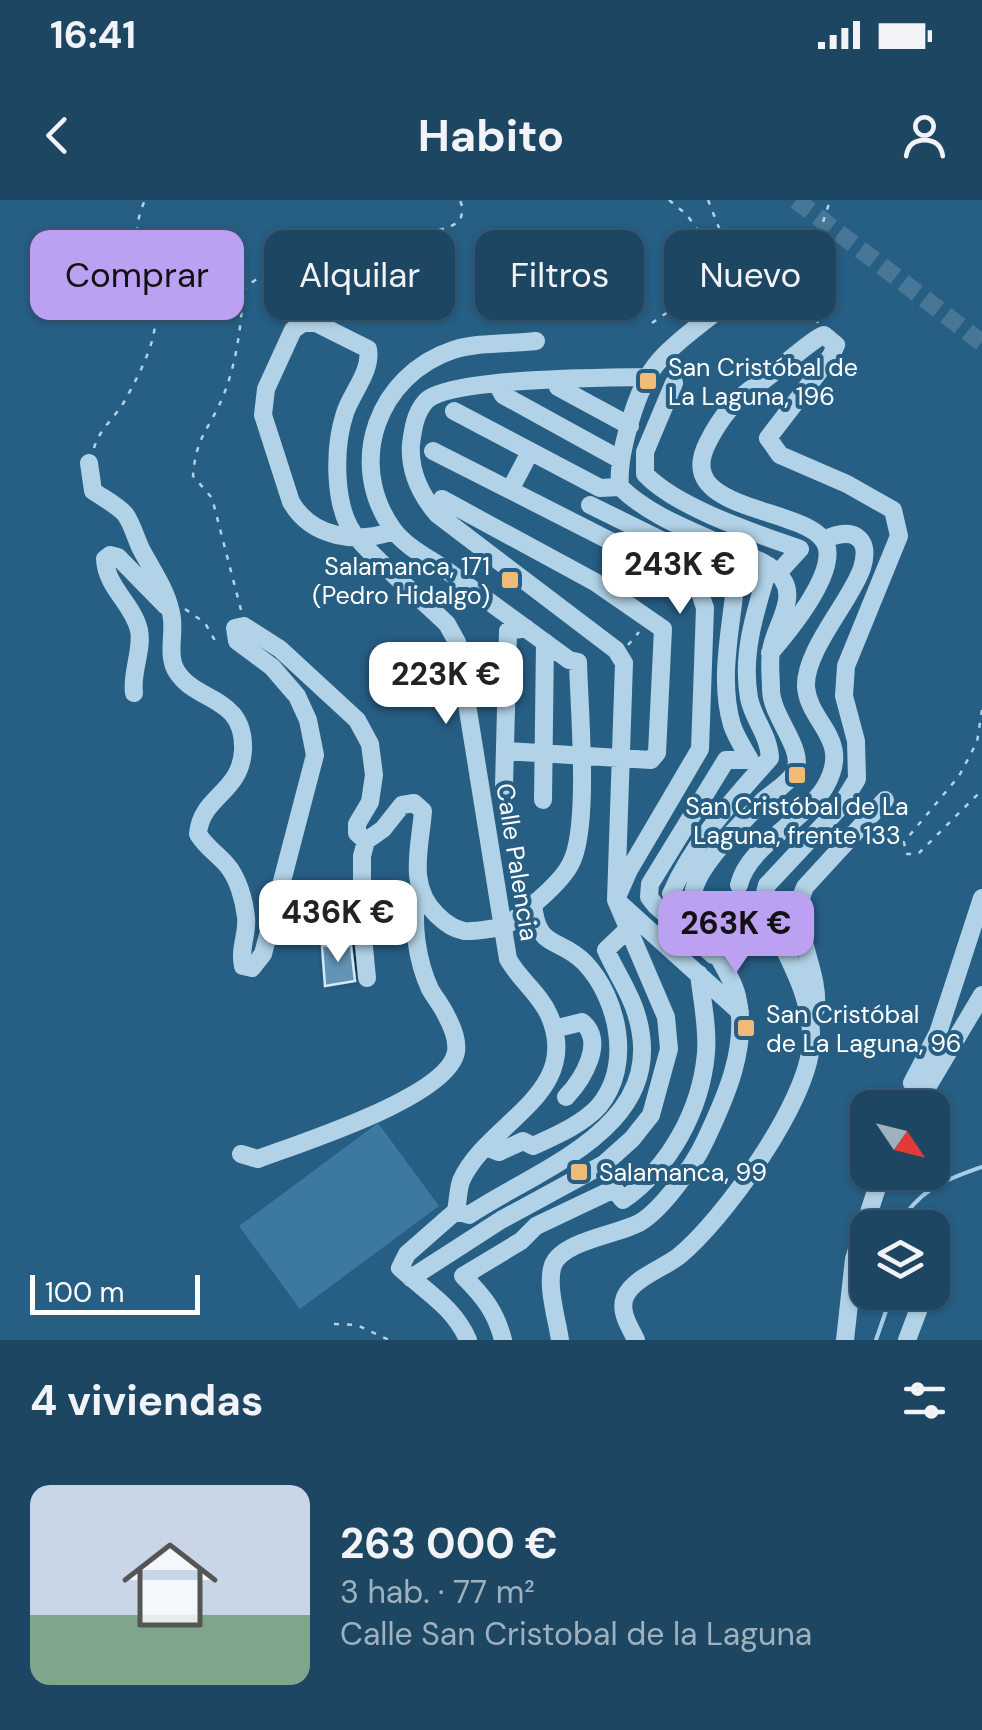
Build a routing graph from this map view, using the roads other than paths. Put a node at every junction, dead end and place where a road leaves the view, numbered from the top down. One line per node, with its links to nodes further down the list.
1 (706, 320): 3 (street)
2 (536, 342): 17 (street)
3 (648, 376): 4 (street); 8 (street)
4 (558, 381): 5 (street); 8 (street)
5 (497, 384): 11 (street); 29 (street)
6 (674, 384): 20 (street)
7 (454, 411): 10 (street)
8 (630, 426): 11 (street)
9 (433, 451): 14 (street)
10 (530, 452): 13 (street); 14 (street)
11 (621, 460): 13 (street)
12 (89, 463): 21 (street)
13 (620, 487): 20 (street)
14 (510, 490): 37 (street)
15 (442, 498): 29 (street)
16 (590, 505): 42 (street)
17 (393, 531): 18 (street); 22 (street)
18 (356, 538): 18 (street); 40 (street, Calle Palencia)
19 (824, 540): 24 (street); 34 (street); 47 (street)
20 (773, 570): 24 (street); 39 (street)
21 (169, 605): 25 (street); 33 (street)
22 (526, 628): 23 (street); 26 (street)
23 (544, 642): 27 (street, Calle Palencia); 28 (street)
24 (770, 653): 39 (street)
25 (134, 693)
26 (506, 750): 27 (street); 30 (street)
27 (546, 752): 28 (street); 31 (street, Calle Palencia)
28 (580, 754): 29 (street); 38 (street)
29 (621, 756): 37 (street)
30 (504, 786)
31 (543, 800)
32 (885, 800): 47 (street)
33 (366, 842): 35 (street); 44 (street)
34 (739, 885)
35 (418, 892): 40 (street); 53 (street)
36 (982, 898): 49 (street)
37 (616, 900): 41 (street); 43 (street)
38 (533, 903): 40 (street); 52 (street)
39 (696, 910): 42 (street)
40 (504, 928): 48 (street, Calle Palencia)
41 (627, 930): 55 (street); 56 (street)
42 (720, 961): 46 (street)
43 (700, 974): 46 (street); 59 (street)
44 (367, 978)
45 (982, 995): 50 (street)
46 (740, 1012): 60 (street)
47 (810, 1028): 61 (street)
48 (554, 1029): 51 (street); 52 (street)
49 (914, 1090)
50 (925, 1090)
51 (566, 1097)
52 (486, 1147): 55 (street)
53 (240, 1154)
54 (876, 1190): 62 (street)
55 (456, 1211): 56 (street)
56 (411, 1278): 58 (street)
57 (918, 1310): 63 (street)
58 (468, 1340)
59 (503, 1340)
60 (560, 1340)
61 (636, 1340)
62 (845, 1340)
63 (907, 1340)

